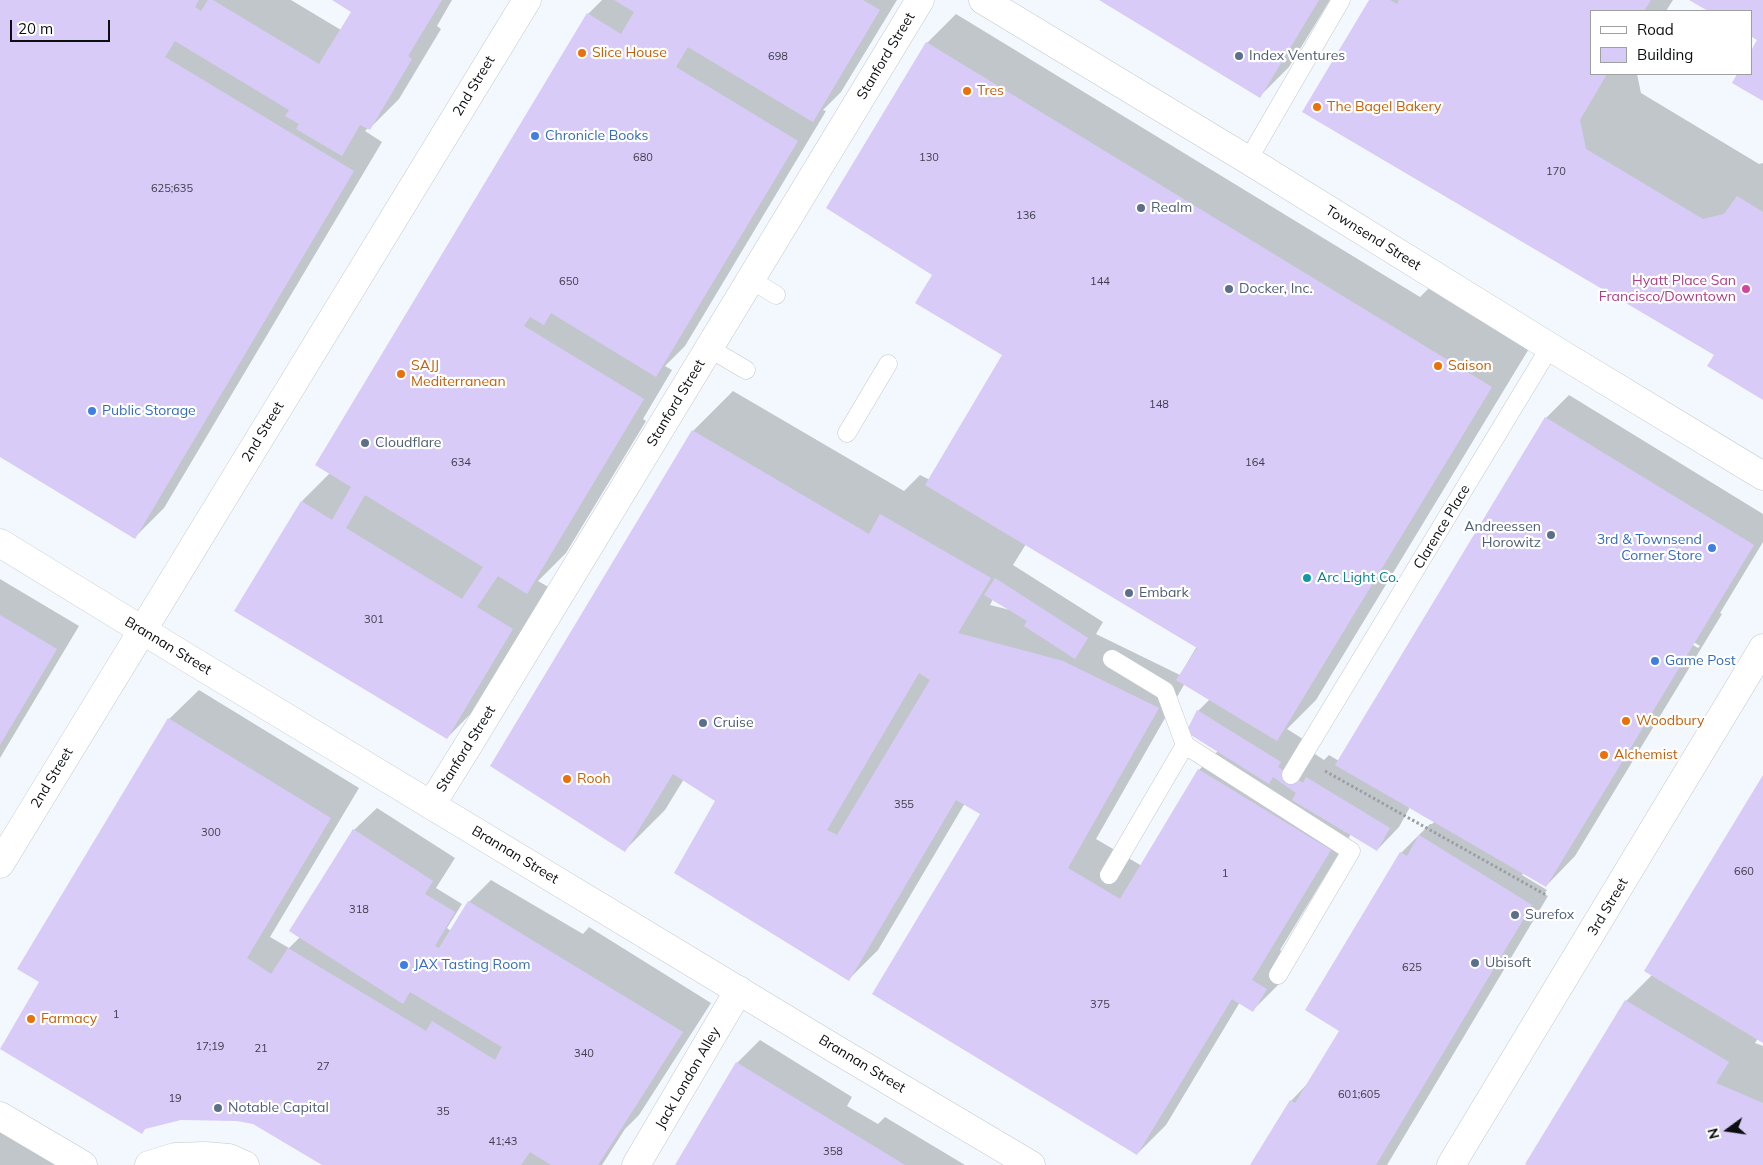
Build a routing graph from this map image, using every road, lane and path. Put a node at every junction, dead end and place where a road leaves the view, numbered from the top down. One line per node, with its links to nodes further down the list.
1 (527, 0): 15 (street, 2nd Street)
2 (920, 0): 6 (street, Stanford Street)
3 (984, 0): 5 (street, Townsend Street)
4 (1341, 0): 5 (lane)
5 (1248, 160): 8 (street, Townsend Street)
6 (750, 279): 7 (lane); 9 (street, Stanford Street)
7 (776, 295)
8 (1550, 347): 13 (street, Townsend Street); 19 (lane, Clarence Place)
9 (709, 348): 11 (lane); 21 (street, Stanford Street)
10 (888, 364): 12 (lane)
11 (746, 370)
12 (847, 433)
13 (1763, 476)
14 (0, 543): 15 (street, Brannan Street)
15 (142, 631): 21 (street, Brannan Street); 22 (street, 2nd Street)
16 (1763, 648): 28 (street, 3rd Street)
17 (1112, 659): 18 (lane)
18 (1185, 745): 20 (lane); 23 (lane)
19 (1303, 758): 20 (lane, Clarence Place); 24 (path)
20 (1274, 802): 25 (lane)
21 (431, 805): 26 (street, Brannan Street)
22 (0, 864)
23 (1109, 875)
24 (1546, 895)
25 (1278, 975)
26 (739, 990): 29 (street, Jack London Alley); 33 (street, Brannan Street)
27 (0, 1116): 30 (street)
28 (1457, 1163)
29 (639, 1164)
30 (83, 1165)
31 (150, 1165): 32 (street)
32 (245, 1165)
33 (1031, 1165)

